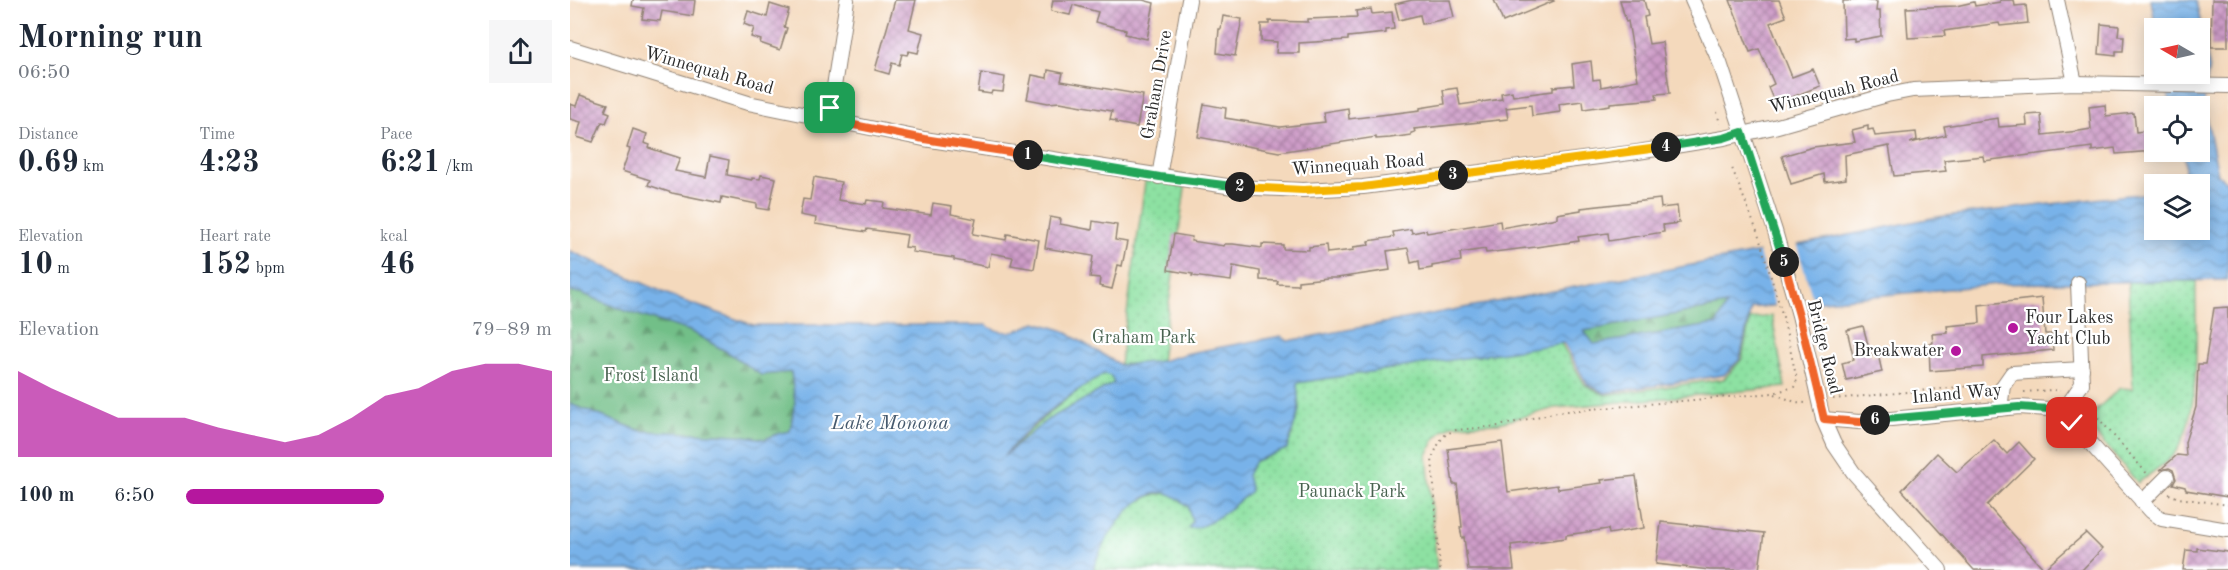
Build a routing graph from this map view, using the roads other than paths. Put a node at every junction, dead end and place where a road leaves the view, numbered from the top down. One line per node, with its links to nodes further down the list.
1 (848, 0): 8 (street)
2 (1190, 0): 10 (street, Graham Drive)
3 (1692, 0): 9 (street, Bridge Road)
4 (2057, 0): 6 (street)
5 (570, 48): 8 (street, Winnequah Road)
6 (2075, 83): 7 (street, Winnequah Road); 9 (street, Winnequah Road)
7 (2228, 86)
8 (829, 120): 10 (street, Winnequah Road)
9 (1742, 132): 10 (street, Winnequah Road); 15 (street, Bridge Road)
10 (1160, 177)
11 (2078, 283): 12 (street)
12 (2082, 369): 13 (street); 14 (street)
13 (2000, 409): 14 (street, Inland Way); 15 (street, Inland Way)
14 (2060, 416): 17 (street, Inland Way)
15 (1824, 419): 19 (street, Bridge Road)
16 (2167, 477): 17 (street)
17 (2142, 502): 18 (street, Inland Way)
18 (2228, 530)
19 (1940, 570)

